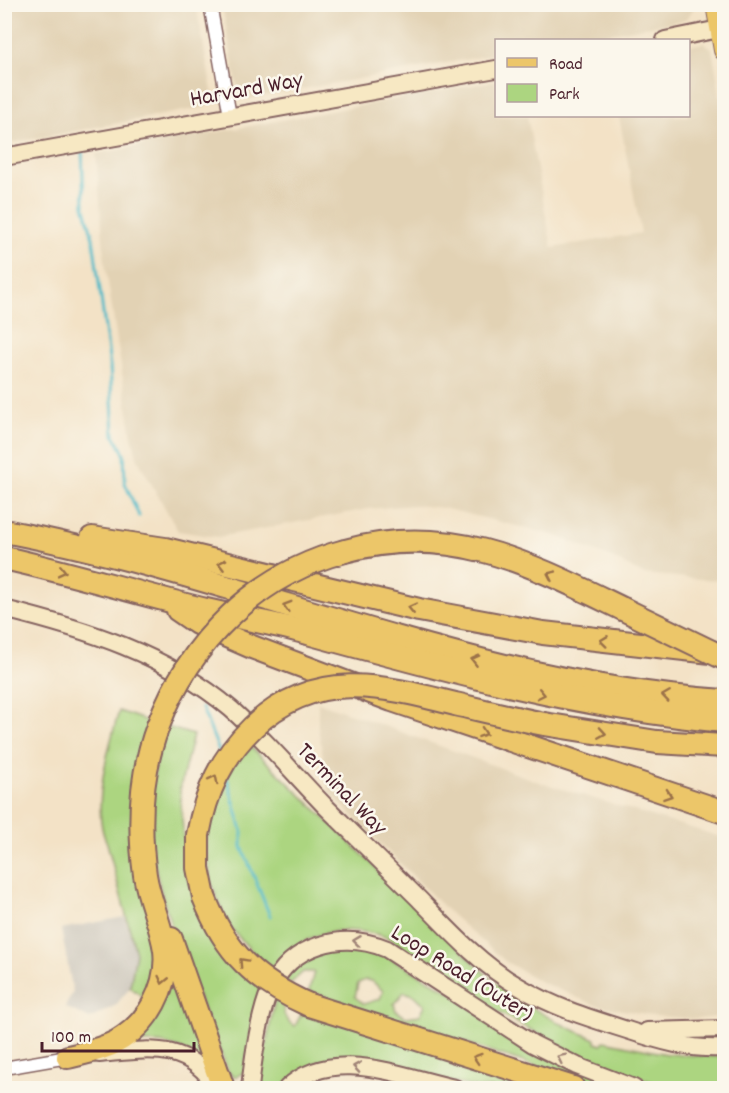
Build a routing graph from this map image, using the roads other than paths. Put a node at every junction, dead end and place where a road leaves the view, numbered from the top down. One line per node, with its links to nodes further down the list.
1 (210, 4): 7 (street)
2 (716, 4): 3 (main road)
3 (723, 29): 4 (street); 5 (main road)
4 (669, 39)
5 (724, 50)
6 (495, 69): 7 (street, Harvard Way)
7 (230, 116): 8 (street, Harvard Way)
8 (4, 157)
9 (10, 532): 13 (highway, one-way to 9); 14 (highway, one-way to 9)
10 (4, 558): 11 (highway, one-way to 11)
11 (159, 598): 15 (highway, one-way to 15); 17 (highway, one-way to 17)
12 (4, 609): 20 (street, Terminal Way)
13 (724, 656): 18 (highway, one-way to 18, bridge)
14 (724, 700)
15 (724, 721)
16 (724, 746): 29 (highway, one-way to 16, bridge)
17 (724, 812)
18 (144, 862): 22 (highway, one-way to 22); 25 (highway)
19 (724, 1029): 20 (street, Terminal Way)
20 (628, 1030): 21 (street, Terminal Way)
21 (724, 1048)
22 (68, 1057): 23 (street); 24 (street)
23 (4, 1068)
24 (217, 1089)
25 (223, 1089)
26 (250, 1089): 30 (street, Loop Road (Outer), one-way to 26)
27 (287, 1089): 28 (street, one-way to 27)
28 (455, 1089)
29 (573, 1089)
30 (634, 1089)

